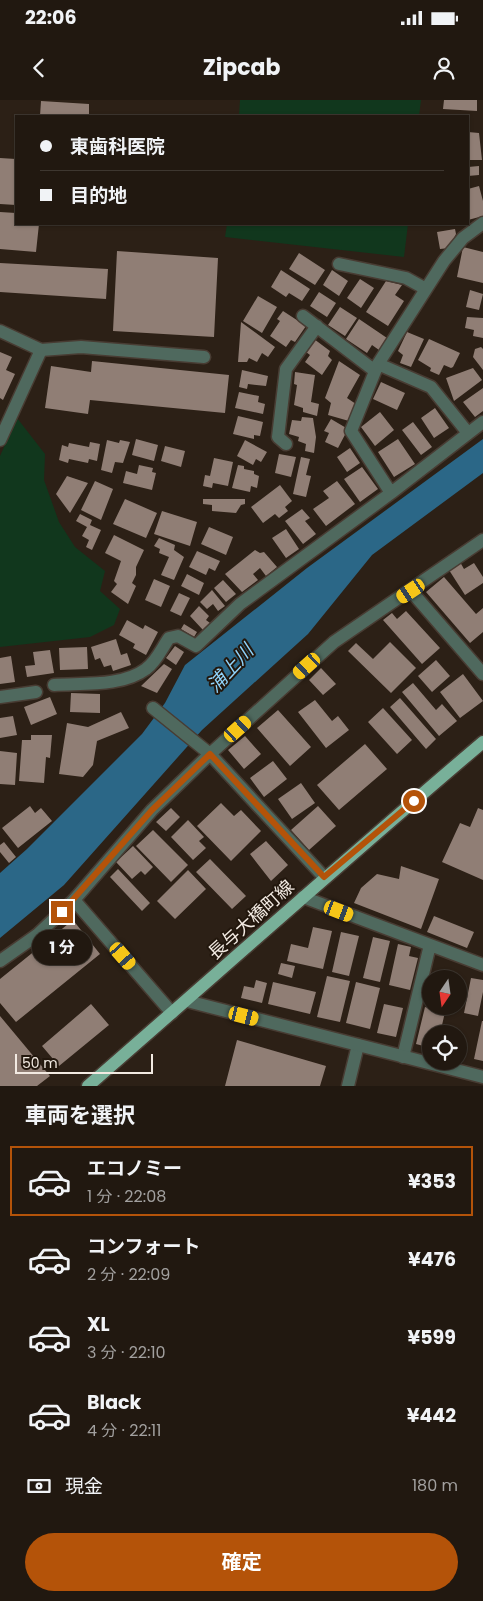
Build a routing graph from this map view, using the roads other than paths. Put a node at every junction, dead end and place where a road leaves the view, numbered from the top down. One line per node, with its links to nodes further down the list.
1 (483, 223): 3 (street)
2 (339, 264): 3 (street)
3 (426, 289): 9 (street)
4 (303, 316): 5 (street)
5 (316, 326): 9 (street); 13 (street)
6 (0, 331): 7 (street)
7 (41, 350): 8 (street); 12 (street)
8 (204, 357)
9 (376, 367): 11 (street); 14 (street)
10 (483, 422): 11 (street)
11 (468, 433): 14 (street)
12 (0, 440)
13 (286, 444)
14 (391, 493): 18 (street)
15 (483, 540): 16 (street)
16 (411, 591): 17 (street); 23 (street)
17 (483, 674)
18 (54, 685)
19 (36, 692): 20 (street)
20 (0, 697)
21 (153, 708): 23 (street)
22 (483, 742): 24 (main road, 長与大橋町線)
23 (210, 754): 24 (street); 26 (street)
24 (324, 877): 25 (main road, 長与大橋町線)
25 (303, 897): 27 (street); 30 (main road, 長与大橋町線)
26 (74, 900): 28 (street); 31 (street)
27 (430, 945): 29 (street); 33 (street)
28 (0, 961)
29 (483, 965)
30 (188, 1001): 31 (main road, 長与大橋町線); 32 (street)
31 (172, 1013): 35 (main road, 長与大橋町線)
32 (358, 1045): 33 (street); 36 (street)
33 (403, 1057): 34 (street)
34 (483, 1078)
35 (88, 1086)
36 (348, 1086)

